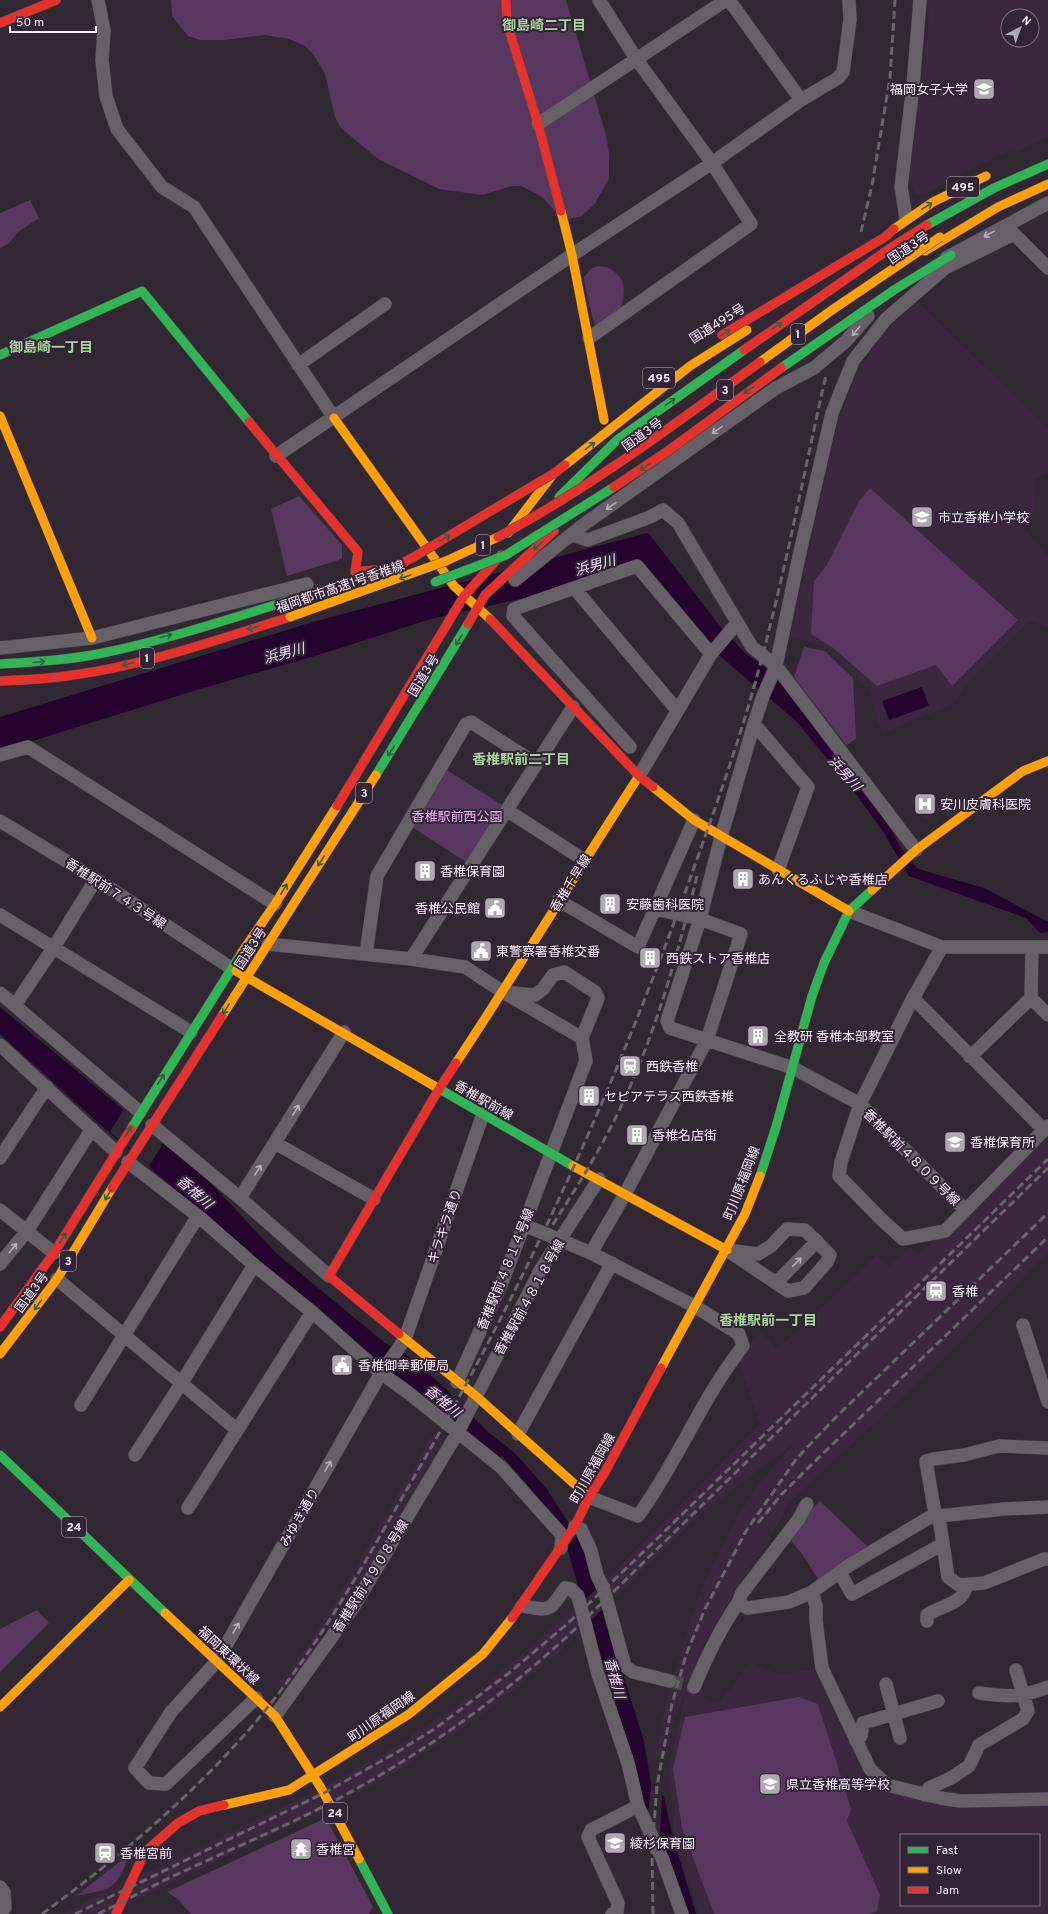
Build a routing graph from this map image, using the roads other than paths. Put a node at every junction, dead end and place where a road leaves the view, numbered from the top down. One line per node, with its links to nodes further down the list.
1 (56, 0): 9 (main road)
2 (98, 0): 37 (street)
3 (506, 0): 12 (main road)
4 (599, 0): 10 (street)
5 (726, 0): 10 (street)
6 (730, 0): 11 (street)
7 (849, 0): 11 (street)
8 (920, 0): 23 (street)
9 (0, 23)
10 (637, 60): 12 (street); 13 (street)
11 (802, 100): 13 (street)
12 (538, 124): 28 (main road)
13 (712, 163): 28 (street); 34 (street)
14 (1048, 164): 27 (main road, 国道3号 / 3)
15 (1048, 167): 38 (main road, 1)
16 (998, 171): 23 (main road, 国道495号 / 495, one-way to 16)
17 (1048, 180): 55 (main road, 福岡都市高速1号香椎線 / 1, one-way to 55, bridge)
18 (1048, 184): 20 (main road, 国道3号 / 3)
19 (1048, 189): 20 (main road)
20 (1028, 193): 22 (main road, 国道3号 / 3)
21 (1048, 203): 24 (street)
22 (998, 207): 24 (street); 25 (main road, 国道3号 / 3)
23 (906, 218): 26 (main road, 国道495号 / 495)
24 (1010, 229): 29 (street, one-way to 29); 30 (street); 61 (street, 香椎駅前４８０９号線)
25 (948, 236): 32 (main road); 54 (main road, 国道3号 / 3, one-way to 54)
26 (885, 237): 31 (main road); 36 (main road, 国道495号 / 495, one-way to 26)
27 (892, 247): 31 (main road); 47 (main road, 国道3号 / 3, one-way to 27)
28 (572, 255): 34 (main road); 41 (street)
29 (951, 255): 32 (main road); 44 (street, one-way to 44)
30 (1048, 268)
31 (836, 276): 48 (main road, one-way to 31, bridge)
32 (894, 290): 50 (main road, one-way to 50, bridge)
33 (385, 304): 37 (street)
34 (589, 338): 47 (main road)
35 (0, 355): 42 (main road)
36 (685, 359)
37 (298, 365): 41 (street)
38 (713, 384)
39 (683, 405): 43 (main road)
40 (0, 416): 57 (main road)
41 (334, 418): 42 (street); 46 (main road)
42 (276, 456): 49 (main road)
43 (507, 519)
44 (572, 535): 54 (street); 56 (street)
45 (445, 549): 48 (main road, 福岡都市高速1号香椎線 / 1, bridge)
46 (433, 557): 49 (main road); 52 (main road)
47 (482, 570): 52 (main road, 国道3号 / 3)
48 (386, 571): 60 (main road, 福岡都市高速1号香椎線 / 1, one-way to 48)
49 (355, 572): 57 (street)
50 (429, 584)
51 (575, 589): 59 (street); 64 (street); 66 (street)
52 (464, 596): 54 (main road); 80 (main road, 国道3号 / 3, one-way to 52)
53 (366, 600): 55 (main road, bridge)
54 (479, 607): 63 (main road); 85 (main road, 国道3号 / 3, one-way to 85)
55 (290, 617): 62 (main road, 福岡都市高速1号香椎線 / 1, one-way to 62)
56 (737, 623): 59 (street); 61 (street)
57 (92, 638): 58 (street)
58 (0, 648)
59 (711, 654): 64 (street)
60 (0, 664)
61 (776, 666): 65 (street, 香椎駅前４８０９号線); 75 (street)
62 (0, 681)
63 (573, 707): 69 (street); 70 (main road)
64 (677, 710): 70 (street)
65 (754, 724): 74 (street, 香椎駅前４８０９号線); 77 (street)
66 (630, 747)
67 (0, 755): 80 (street)
68 (1048, 761): 75 (main road)
69 (535, 763): 71 (street); 90 (street)
70 (640, 776): 72 (main road); 76 (main road, 香椎千早線)
71 (508, 811): 76 (street); 91 (street)
72 (694, 820): 74 (main road); 81 (street)
73 (0, 821): 78 (street, 香椎駅前７４３号線)
74 (721, 836): 77 (main road); 84 (street, 香椎駅前４８０９号線)
75 (914, 852): 82 (main road, 町川原福岡線)
76 (584, 860): 79 (main road, 香椎千早線)
77 (778, 870): 82 (main road)
78 (96, 880): 86 (street); 92 (street, 香椎駅前７４３号線)
79 (558, 900): 81 (street); 94 (main road, 香椎千早線)
80 (275, 904): 92 (main road, 国道3号 / 3)
81 (655, 909): 84 (street)
82 (849, 911): 87 (street); 106 (main road, 町川原福岡線)
83 (0, 915): 86 (street)
84 (700, 920): 103 (street, 香椎駅前４８０９号線); 103 (street)
85 (268, 944): 90 (street); 93 (main road, 国道3号 / 3)
86 (54, 947): 98 (street); 100 (street)
87 (942, 947): 89 (street); 96 (street)
88 (1048, 947): 89 (street)
89 (1032, 948): 97 (street)
90 (366, 954): 91 (street)
91 (411, 959): 94 (street)
92 (231, 968): 93 (main road, 香椎駅前線); 100 (main road, 国道3号 / 3)
93 (246, 976): 101 (main road, 香椎駅前線); 112 (main road, 国道3号 / 3, one-way to 112)
94 (503, 992): 102 (street); 102 (street); 108 (main road, 香椎千早線)
95 (0, 993): 98 (street)
96 (913, 998): 105 (street); 109 (street)
97 (1031, 998): 99 (street); 105 (street)
98 (14, 1005): 110 (street)
99 (1048, 1015)
100 (191, 1032): 110 (main road, 国道3号 / 3, one-way to 100)
101 (344, 1032): 108 (main road, 香椎駅前線); 115 (street, one-way to 101)
102 (582, 1038): 117 (street, 香椎駅前４８１４号線)
103 (707, 1040): 106 (street, 香椎駅前４８０９号線); 121 (street)
104 (0, 1046): 107 (street)
105 (970, 1057): 113 (street)
106 (793, 1068): 109 (street, 香椎駅前４８０９号線); 131 (main road, 町川原福岡線)
107 (47, 1087): 114 (street); 118 (street)
108 (439, 1089): 111 (main road, 香椎駅前線); 123 (main road, 香椎千早線)
109 (860, 1104): 124 (street, 香椎駅前４８０９号線); 124 (street)
110 (140, 1112): 116 (main road, 国道3号 / 3, one-way to 110)
111 (483, 1114): 117 (main road, 香椎駅前線); 145 (street, キラキラ通り)
112 (152, 1125): 119 (main road, 国道3号 / 3); 122 (street)
113 (1046, 1128): 124 (street)
114 (92, 1129): 116 (street); 128 (street)
115 (275, 1143): 122 (street, one-way to 115); 123 (street)
116 (116, 1152): 133 (main road, 国道3号 / 3, one-way to 116)
117 (550, 1154): 120 (main road, 香椎駅前線); 127 (street, 香椎駅前４８１４号線)
118 (0, 1158)
119 (128, 1162): 126 (street); 138 (main road, 国道3号 / 3, one-way to 138)
120 (599, 1179): 121 (main road, 香椎駅前線); 129 (street, 香椎駅前４８１８号線)
121 (625, 1194): 131 (main road, 香椎駅前線); 132 (street)
122 (240, 1198): 137 (street)
123 (374, 1199): 137 (main road, 香椎千早線)
124 (964, 1209)
125 (0, 1210): 128 (street)
126 (198, 1216): 136 (street); 144 (street)
127 (524, 1225): 129 (street); 148 (street, 香椎駅前４８１４号線)
128 (27, 1231): 133 (street); 135 (street, one-way to 128)
129 (560, 1238): 132 (street); 150 (street, 香椎駅前４８１８号線)
130 (817, 1241): 131 (street); 139 (street, one-way to 130); 139 (street)
131 (727, 1250): 139 (street); 140 (main road, 町川原福岡線)
132 (591, 1252): 134 (street)
133 (54, 1253): 143 (main road, 国道3号 / 3)
134 (612, 1263): 140 (street); 155 (street)
135 (0, 1264)
136 (254, 1265): 141 (street); 149 (street)
137 (329, 1276): 145 (main road)
138 (57, 1279): 144 (street); 146 (main road, 国道3号 / 3, one-way to 146)
139 (776, 1283)
140 (696, 1307): 159 (main road, 町川原福岡線); 159 (street)
141 (312, 1312): 147 (street); 153 (street)
142 (1023, 1325): 151 (street)
143 (0, 1327)
144 (124, 1335): 149 (street); 152 (street)
145 (401, 1344): 147 (street, キラキラ通り); 148 (main road)
146 (0, 1354)
147 (383, 1371): 154 (street); 175 (street, みゆき通り, one-way to 147)
148 (457, 1382): 150 (main road)
149 (181, 1384): 153 (street); 158 (street)
150 (476, 1396): 154 (street, 香椎駅前４８１８号線); 155 (main road)
151 (1048, 1402)
152 (81, 1405)
153 (236, 1429): 162 (street)
154 (458, 1432): 166 (street); 187 (street, 香椎駅前４９０８号線)
155 (518, 1434): 159 (main road)
156 (1048, 1448): 163 (street)
157 (0, 1454): 169 (main road, 福岡東環状線 / 24)
158 (134, 1455)
159 (589, 1497): 164 (main road, 町川原福岡線)
160 (807, 1504): 172 (street)
161 (1048, 1507): 163 (street)
162 (188, 1508)
163 (938, 1517): 165 (street); 168 (street)
164 (575, 1526): 166 (main road, 町川原福岡線); 177 (street)
165 (943, 1544): 168 (street); 170 (street)
166 (561, 1548): 173 (main road, 町川原福岡線)
167 (1045, 1562): 170 (street)
168 (840, 1573): 171 (street)
169 (129, 1580): 175 (main road, 福岡東環状線 / 24); 185 (main road)
170 (966, 1585): 174 (street)
171 (812, 1592): 172 (street); 189 (street)
172 (738, 1603): 179 (street)
173 (522, 1606): 190 (main road, 町川原福岡線); 193 (street)
174 (927, 1621)
175 (217, 1661): 183 (main road, 福岡東環状線 / 24); 183 (street, みゆき通り)
176 (1016, 1670): 182 (street)
177 (670, 1681)
178 (886, 1684): 186 (street)
179 (694, 1687)
180 (1048, 1687): 182 (street)
181 (979, 1693): 182 (street)
182 (1022, 1695): 191 (street)
183 (256, 1698): 187 (main road, 福岡東環状線 / 24)
184 (938, 1701): 186 (street)
185 (0, 1707)
186 (893, 1713): 188 (street); 189 (street)
187 (275, 1716): 190 (main road, 福岡東環状線 / 24)
188 (900, 1738)
189 (856, 1741): 191 (street)
190 (314, 1776): 196 (main road, 福岡東環状線 / 24); 197 (main road, 町川原福岡線)
191 (925, 1795): 192 (street)
192 (1048, 1800)
193 (638, 1806): 198 (street); 199 (street)
194 (0, 1887): 195 (street)
195 (0, 1912)
196 (383, 1912)
197 (116, 1914)
198 (612, 1914)
199 (682, 1914)

